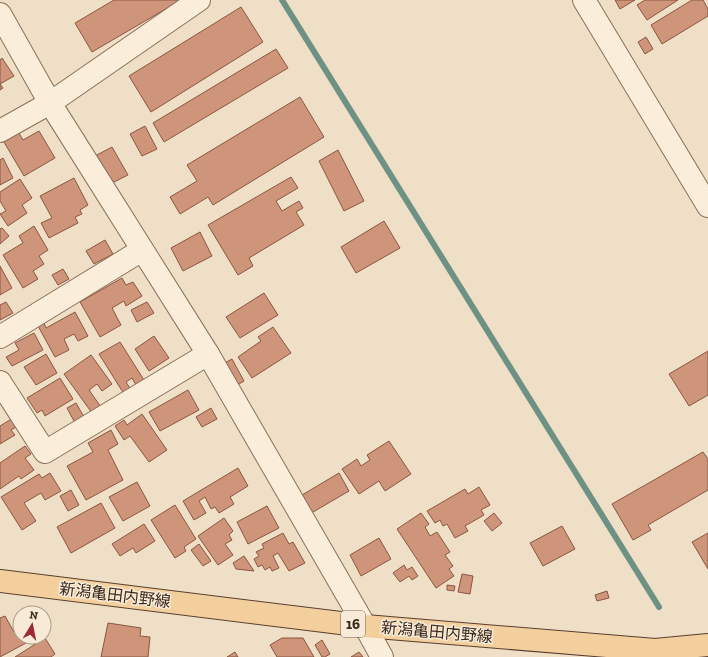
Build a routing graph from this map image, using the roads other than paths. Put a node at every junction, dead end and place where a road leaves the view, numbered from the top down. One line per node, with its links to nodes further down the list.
1 (199, 0): 4 (street)
2 (584, 0): 6 (street)
3 (0, 14): 4 (street)
4 (50, 103): 5 (street); 7 (street)
5 (0, 131)
6 (708, 206)
7 (142, 250): 8 (street); 9 (street)
8 (0, 337)
9 (208, 354): 10 (street); 12 (street)
10 (0, 382)
11 (0, 581): 12 (main road, 新潟亀田内野線 / 16)
12 (366, 626): 14 (main road, 新潟亀田内野線 / 16); 15 (street)
13 (708, 645): 14 (main road, 新潟亀田内野線 / 16)
14 (654, 654)
15 (382, 657)

